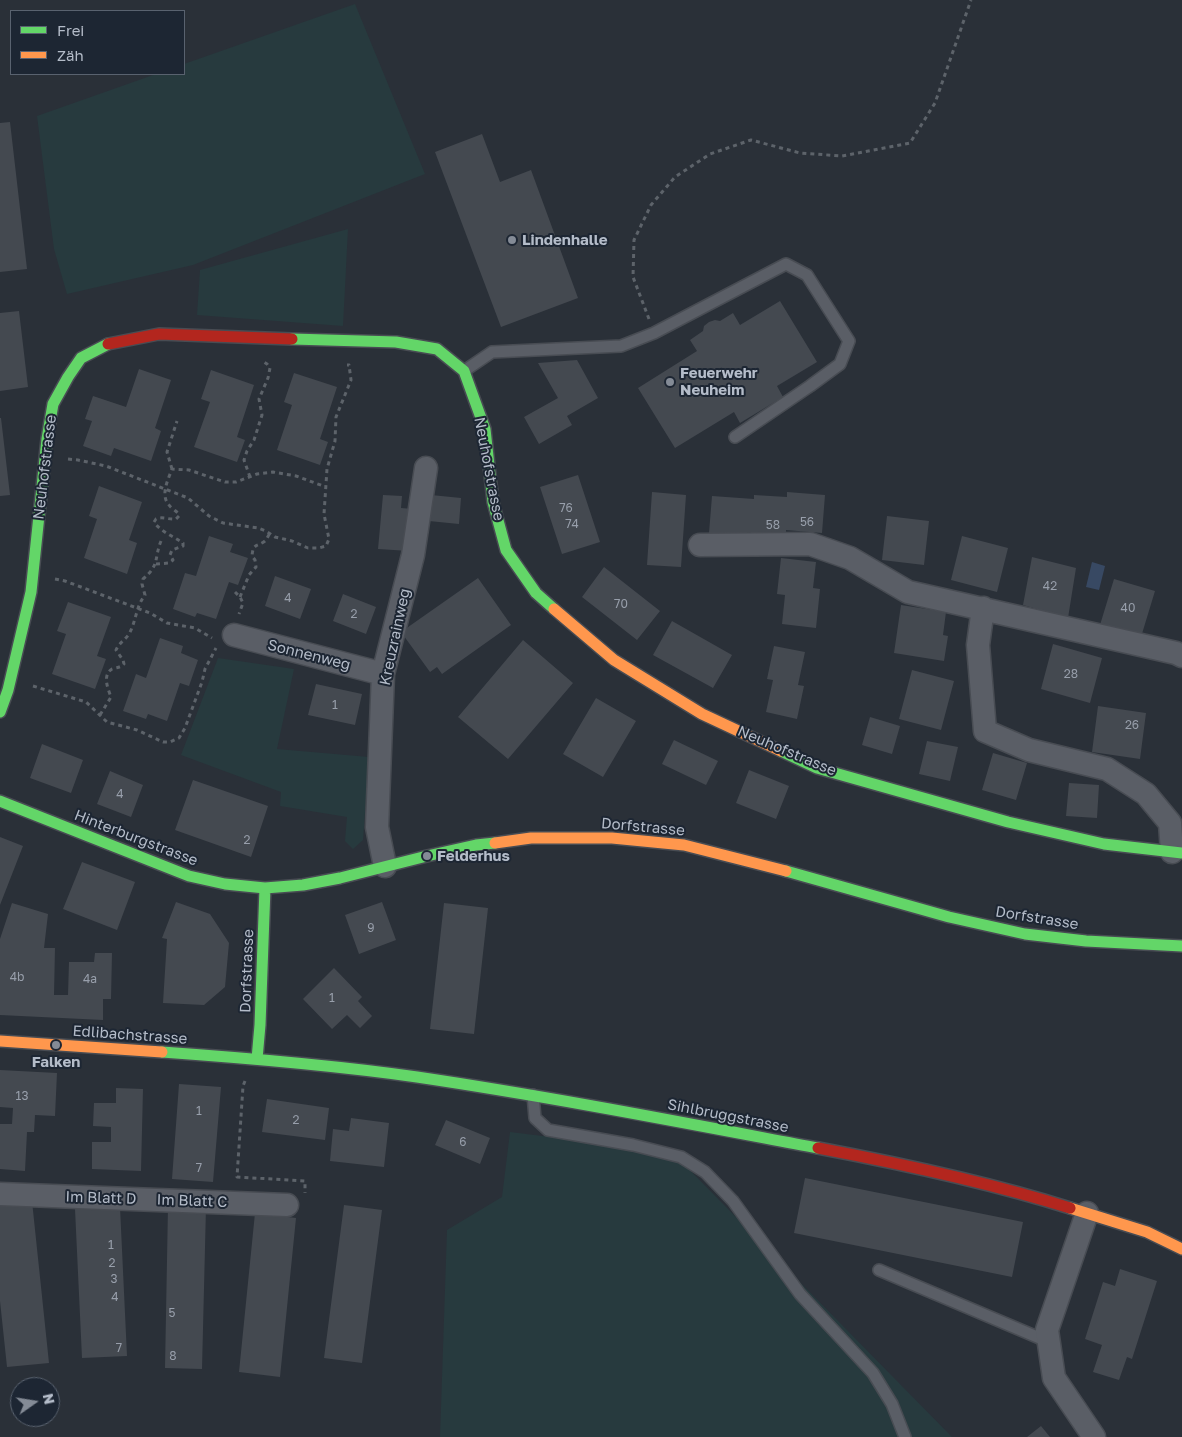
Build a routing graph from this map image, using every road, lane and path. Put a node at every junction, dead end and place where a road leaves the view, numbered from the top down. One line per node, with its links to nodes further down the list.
1 (971, 0): 2 (path)
2 (654, 334): 5 (lane); 7 (lane)
3 (249, 337): 5 (street, Neuhofstrasse); 8 (street, Neuhofstrasse); 11 (path)
4 (342, 364): 12 (path)
5 (464, 372): 30 (street, Neuhofstrasse)
6 (177, 421): 10 (path)
7 (735, 437)
8 (45, 458): 13 (path); 18 (street, Neuhofstrasse)
9 (426, 468): 25 (street, Kreuzrainweg)
10 (172, 469): 11 (path); 13 (path)
11 (250, 477): 12 (path)
12 (326, 487): 14 (path)
13 (165, 489): 14 (path); 17 (path)
14 (270, 534): 20 (path)
15 (161, 541): 17 (path)
16 (700, 545): 21 (street)
17 (156, 564): 22 (path)
18 (32, 576): 22 (path); 26 (street, Neuhofstrasse)
19 (235, 592): 20 (path)
20 (240, 597): 23 (path)
21 (983, 608): 24 (street); 30 (street, Neuhofstrasse)
22 (138, 609): 28 (path); 28 (path)
23 (233, 628): 25 (street, Sonnenweg)
24 (1182, 656)
25 (383, 674): 31 (street, Kreuzrainweg)
26 (10, 680): 27 (street, Neuhofstrasse); 28 (path)
27 (0, 712)
28 (100, 715)
29 (0, 801): 32 (street, Hinterburgstrasse)
30 (1177, 852)
31 (385, 866): 32 (street, Dorfstrasse); 33 (street, Dorfstrasse)
32 (265, 888): 35 (street, Dorfstrasse)
33 (1182, 946)
34 (0, 1041): 35 (street, Edlibachstrasse)
35 (257, 1059): 36 (street, Sihlbruggstrasse); 39 (path)
36 (533, 1095): 40 (street, Sihlbruggstrasse); 44 (lane)
37 (0, 1194): 38 (street, Im Blatt D)
38 (147, 1199): 39 (street, Im Blatt C)
39 (296, 1202)
40 (1087, 1213): 41 (street, Sihlbruggstrasse); 43 (street)
41 (1182, 1249)
42 (879, 1270): 43 (lane)
43 (1049, 1342): 45 (street)
44 (905, 1437)
45 (1094, 1437)

